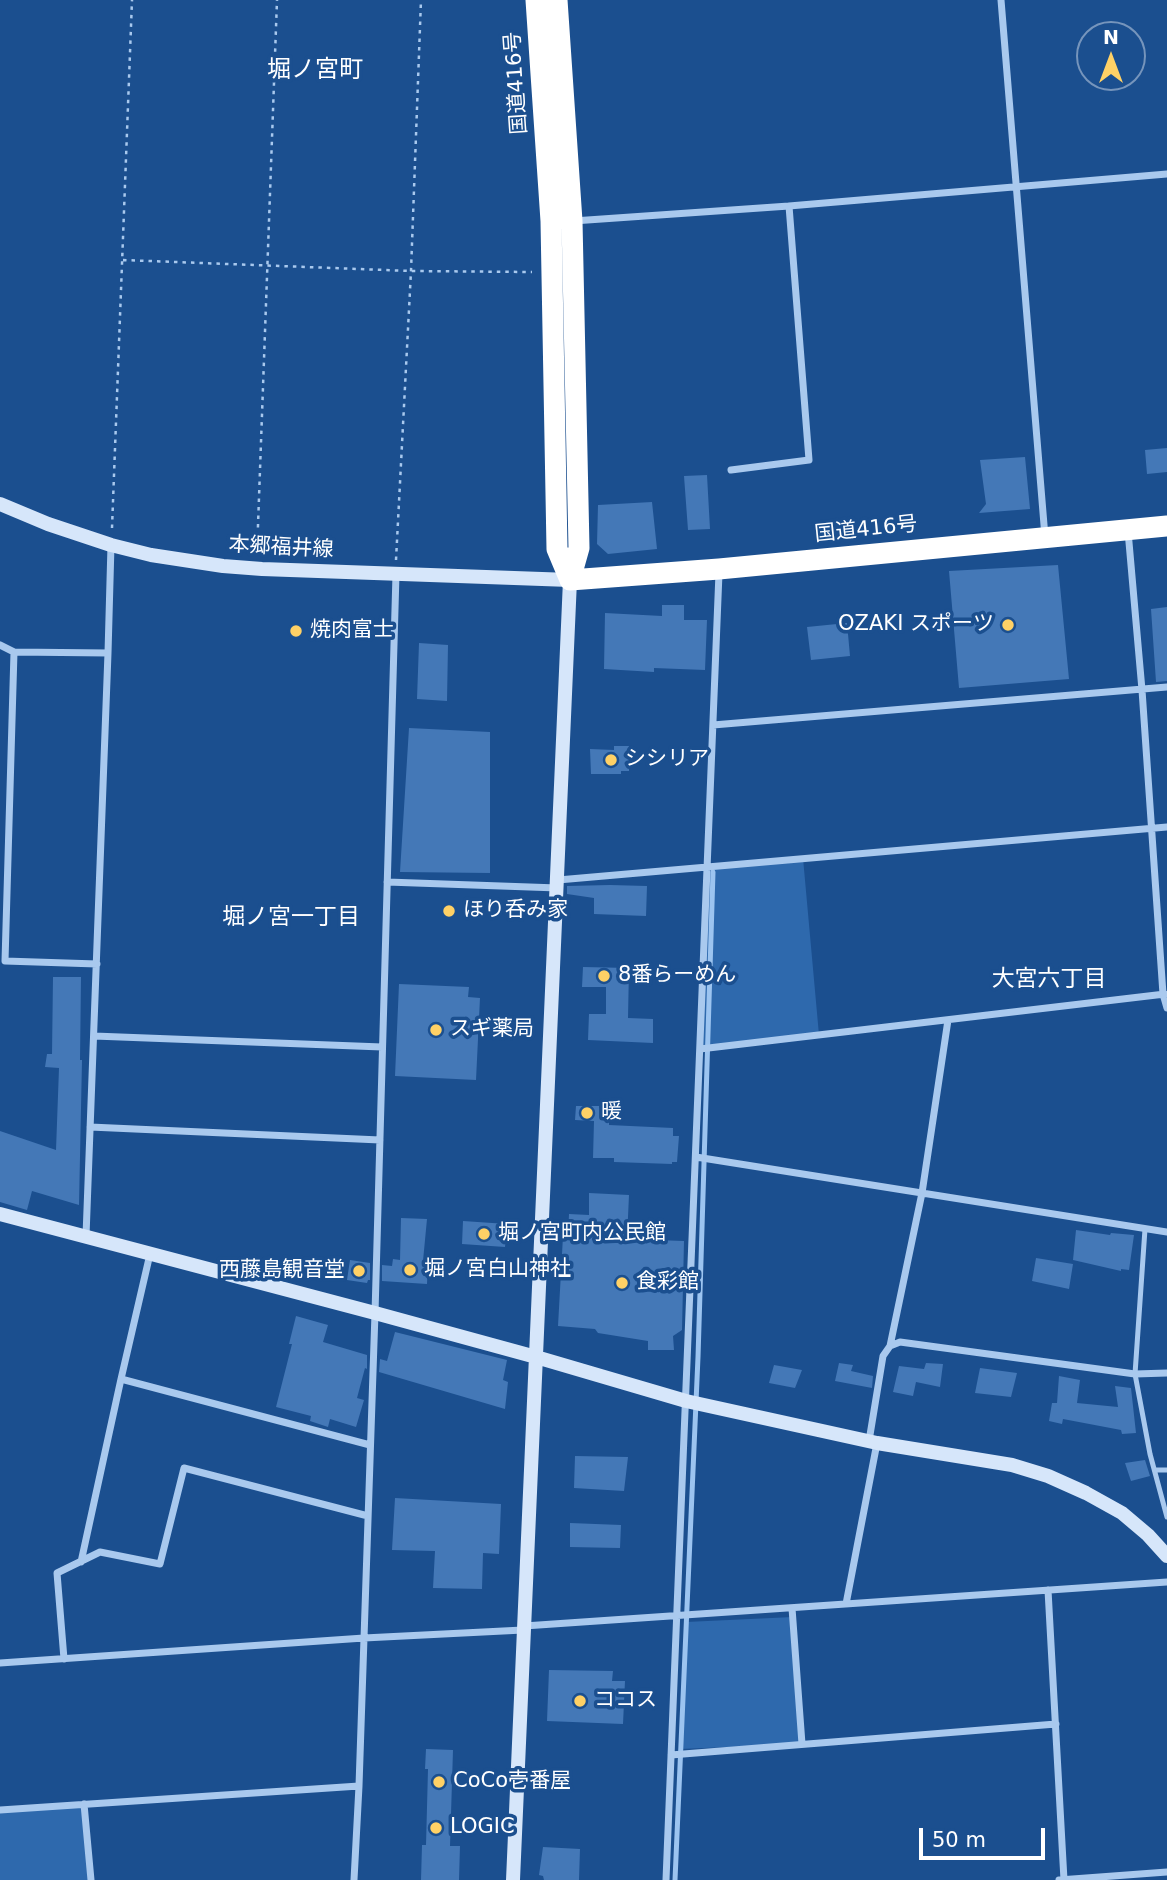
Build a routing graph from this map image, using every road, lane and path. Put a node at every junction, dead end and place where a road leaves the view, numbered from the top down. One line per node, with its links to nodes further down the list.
1 (132, 0): 11 (path)
2 (276, 0): 12 (path)
3 (421, 0): 13 (path)
4 (536, 0): 10 (highway, 国道416号)
5 (557, 0): 10 (highway, 国道416号)
6 (1001, 0): 8 (street)
7 (1167, 174): 8 (street)
8 (1017, 187): 9 (street); 19 (street)
9 (789, 206): 10 (street); 15 (street)
10 (561, 221): 14 (highway, 国道416号); 24 (highway, 国道416号)
11 (123, 260): 12 (path); 20 (path)
12 (266, 265): 13 (path); 21 (path)
13 (411, 271): 14 (path); 23 (path)
14 (553, 272): 24 (highway, 国道416号)
15 (731, 470)
16 (0, 504): 20 (street, 本郷福井線)
17 (1167, 526): 18 (highway, 国道416号)
18 (1128, 530): 19 (highway, 国道416号); 29 (street)
19 (1045, 537): 22 (highway, 国道416号)
20 (111, 545): 21 (street, 本郷福井線); 27 (street)
21 (256, 569): 23 (street, 本郷福井線)
22 (719, 569): 24 (highway, 国道416号); 30 (street)
23 (396, 573): 24 (street, 本郷福井線); 34 (street)
24 (570, 580): 35 (street)
25 (0, 645): 26 (street)
26 (14, 652): 27 (street); 36 (street)
27 (108, 653): 36 (street)
28 (1167, 687): 29 (street)
29 (1142, 690): 30 (street); 32 (street)
30 (713, 725): 33 (street)
31 (1167, 827): 32 (street)
32 (1152, 829): 33 (street); 37 (street)
33 (707, 866): 35 (street); 42 (street)
34 (387, 881): 35 (street); 41 (street)
35 (558, 884): 54 (street)
36 (97, 964): 40 (street)
37 (1165, 994): 38 (street); 39 (street)
38 (1167, 1008)
39 (948, 1020): 42 (street); 46 (street)
40 (94, 1036): 41 (street); 43 (street)
41 (382, 1047): 44 (street)
42 (700, 1049): 45 (street)
43 (90, 1127): 44 (street); 50 (street)
44 (380, 1140): 52 (street)
45 (696, 1157): 46 (street); 58 (street)
46 (922, 1193): 48 (street); 53 (street)
47 (0, 1214): 50 (street)
48 (1144, 1229): 49 (street); 56 (lane)
49 (1167, 1232)
50 (86, 1237): 51 (street)
51 (150, 1253): 52 (street); 57 (street)
52 (375, 1313): 54 (street); 60 (street)
53 (890, 1346): 56 (street); 59 (street)
54 (537, 1357): 58 (street); 72 (street)
55 (1167, 1373): 56 (street)
56 (1135, 1374): 62 (lane)
57 (121, 1379): 60 (street); 66 (street)
58 (686, 1401): 59 (street); 71 (street)
59 (873, 1442): 65 (street); 69 (street)
60 (370, 1445): 63 (street)
61 (1167, 1469): 62 (lane)
62 (1155, 1470): 64 (lane)
63 (368, 1516): 66 (street); 73 (street)
64 (1167, 1517)
65 (1165, 1550)
66 (81, 1562): 74 (street)
67 (1167, 1582): 68 (street)
68 (1048, 1590): 69 (street); 76 (street)
69 (846, 1604): 70 (street)
70 (792, 1608): 71 (street); 77 (street)
71 (676, 1616): 72 (street); 78 (street)
72 (523, 1628): 73 (street); 85 (street)
73 (363, 1638): 74 (street); 79 (street)
74 (64, 1659): 75 (street)
75 (0, 1663)
76 (1056, 1724): 77 (street); 88 (street)
77 (802, 1744): 78 (street)
78 (671, 1755): 86 (street)
79 (359, 1786): 80 (street); 84 (street)
80 (84, 1804): 81 (street); 83 (street)
81 (0, 1810)
82 (1167, 1872): 88 (street)
83 (91, 1880)
84 (354, 1880)
85 (513, 1880)
86 (666, 1880)
87 (1059, 1880): 88 (street)
88 (1064, 1880)

